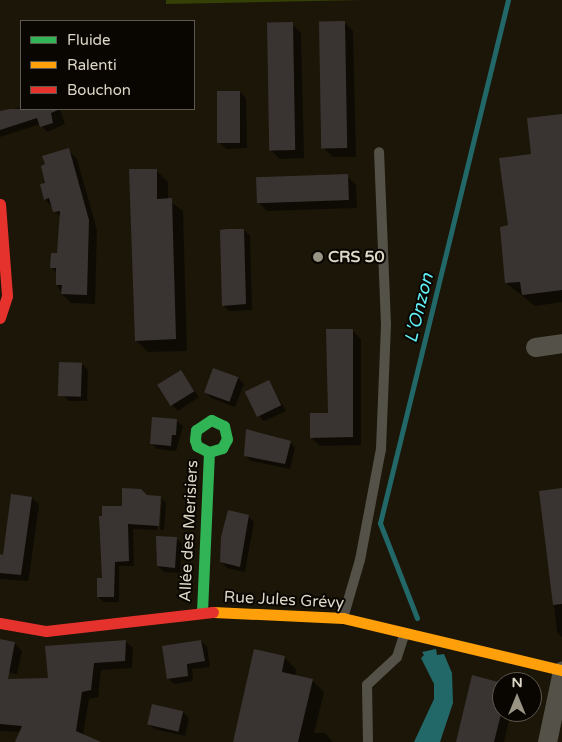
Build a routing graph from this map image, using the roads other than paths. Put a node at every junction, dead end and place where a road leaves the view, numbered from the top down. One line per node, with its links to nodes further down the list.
1 (379, 152): 8 (lane)
2 (0, 204): 3 (street)
3 (0, 318)
4 (562, 343): 5 (street)
5 (535, 347)
6 (209, 452): 7 (street, Allée des Merisiers)
7 (202, 612): 8 (street, Rue Jules Grévy); 9 (street, Rue Jules Grévy)
8 (343, 618): 10 (street, Rue Jules Grévy)
9 (0, 623)
10 (405, 633): 11 (street, Rue Jules Grévy); 12 (lane)
11 (562, 671): 13 (street)
12 (368, 742)
13 (547, 742)

